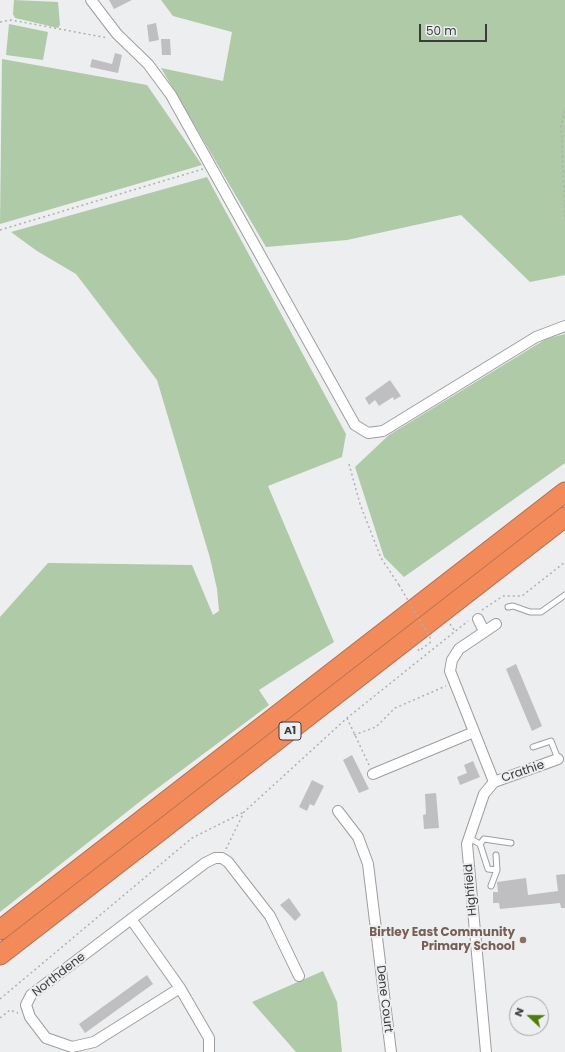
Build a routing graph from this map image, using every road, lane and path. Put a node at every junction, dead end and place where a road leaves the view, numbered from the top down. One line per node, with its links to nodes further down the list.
1 (91, 0): 3 (street)
2 (0, 22): 3 (path)
3 (117, 34): 5 (street)
4 (565, 111): 6 (path)
5 (212, 167): 7 (path); 8 (street)
6 (565, 221)
7 (0, 230)
8 (565, 326)
9 (349, 464): 20 (path, bridge)
10 (565, 492): 39 (highway, A1)
11 (565, 517): 40 (highway, A1)
12 (565, 562): 15 (path)
13 (565, 595): 14 (lane)
14 (508, 607)
15 (476, 617): 18 (path); 19 (street)
16 (450, 624): 18 (path)
17 (496, 624): 19 (street, Crathie)
18 (455, 631): 22 (path)
19 (484, 631): 21 (street, Crathie)
20 (432, 641)
21 (455, 682): 23 (street, Crathie); 24 (path)
22 (347, 718): 24 (path); 30 (path)
23 (474, 732): 27 (street); 28 (street, Crathie)
24 (354, 735): 27 (path)
25 (533, 747): 26 (lane)
26 (558, 760): 28 (street, Crathie)
27 (373, 774)
28 (494, 782): 31 (street, Highfield)
29 (338, 811): 48 (street, Dene Court)
30 (244, 812): 35 (path); 44 (path)
31 (469, 838): 33 (lane); 49 (street, Highfield)
32 (511, 843): 33 (lane)
33 (480, 844): 36 (lane)
34 (496, 855): 36 (lane)
35 (222, 858): 38 (street, Northdene); 42 (street)
36 (497, 870): 37 (lane)
37 (491, 886)
38 (132, 919): 43 (street); 45 (street, Northdene)
39 (0, 930)
40 (7, 950): 41 (highway, A1)
41 (0, 959)
42 (299, 976)
43 (180, 988): 45 (street); 47 (street)
44 (0, 999)
45 (30, 1017): 46 (path)
46 (0, 1018)
47 (209, 1052)
48 (391, 1052)
49 (486, 1052)

